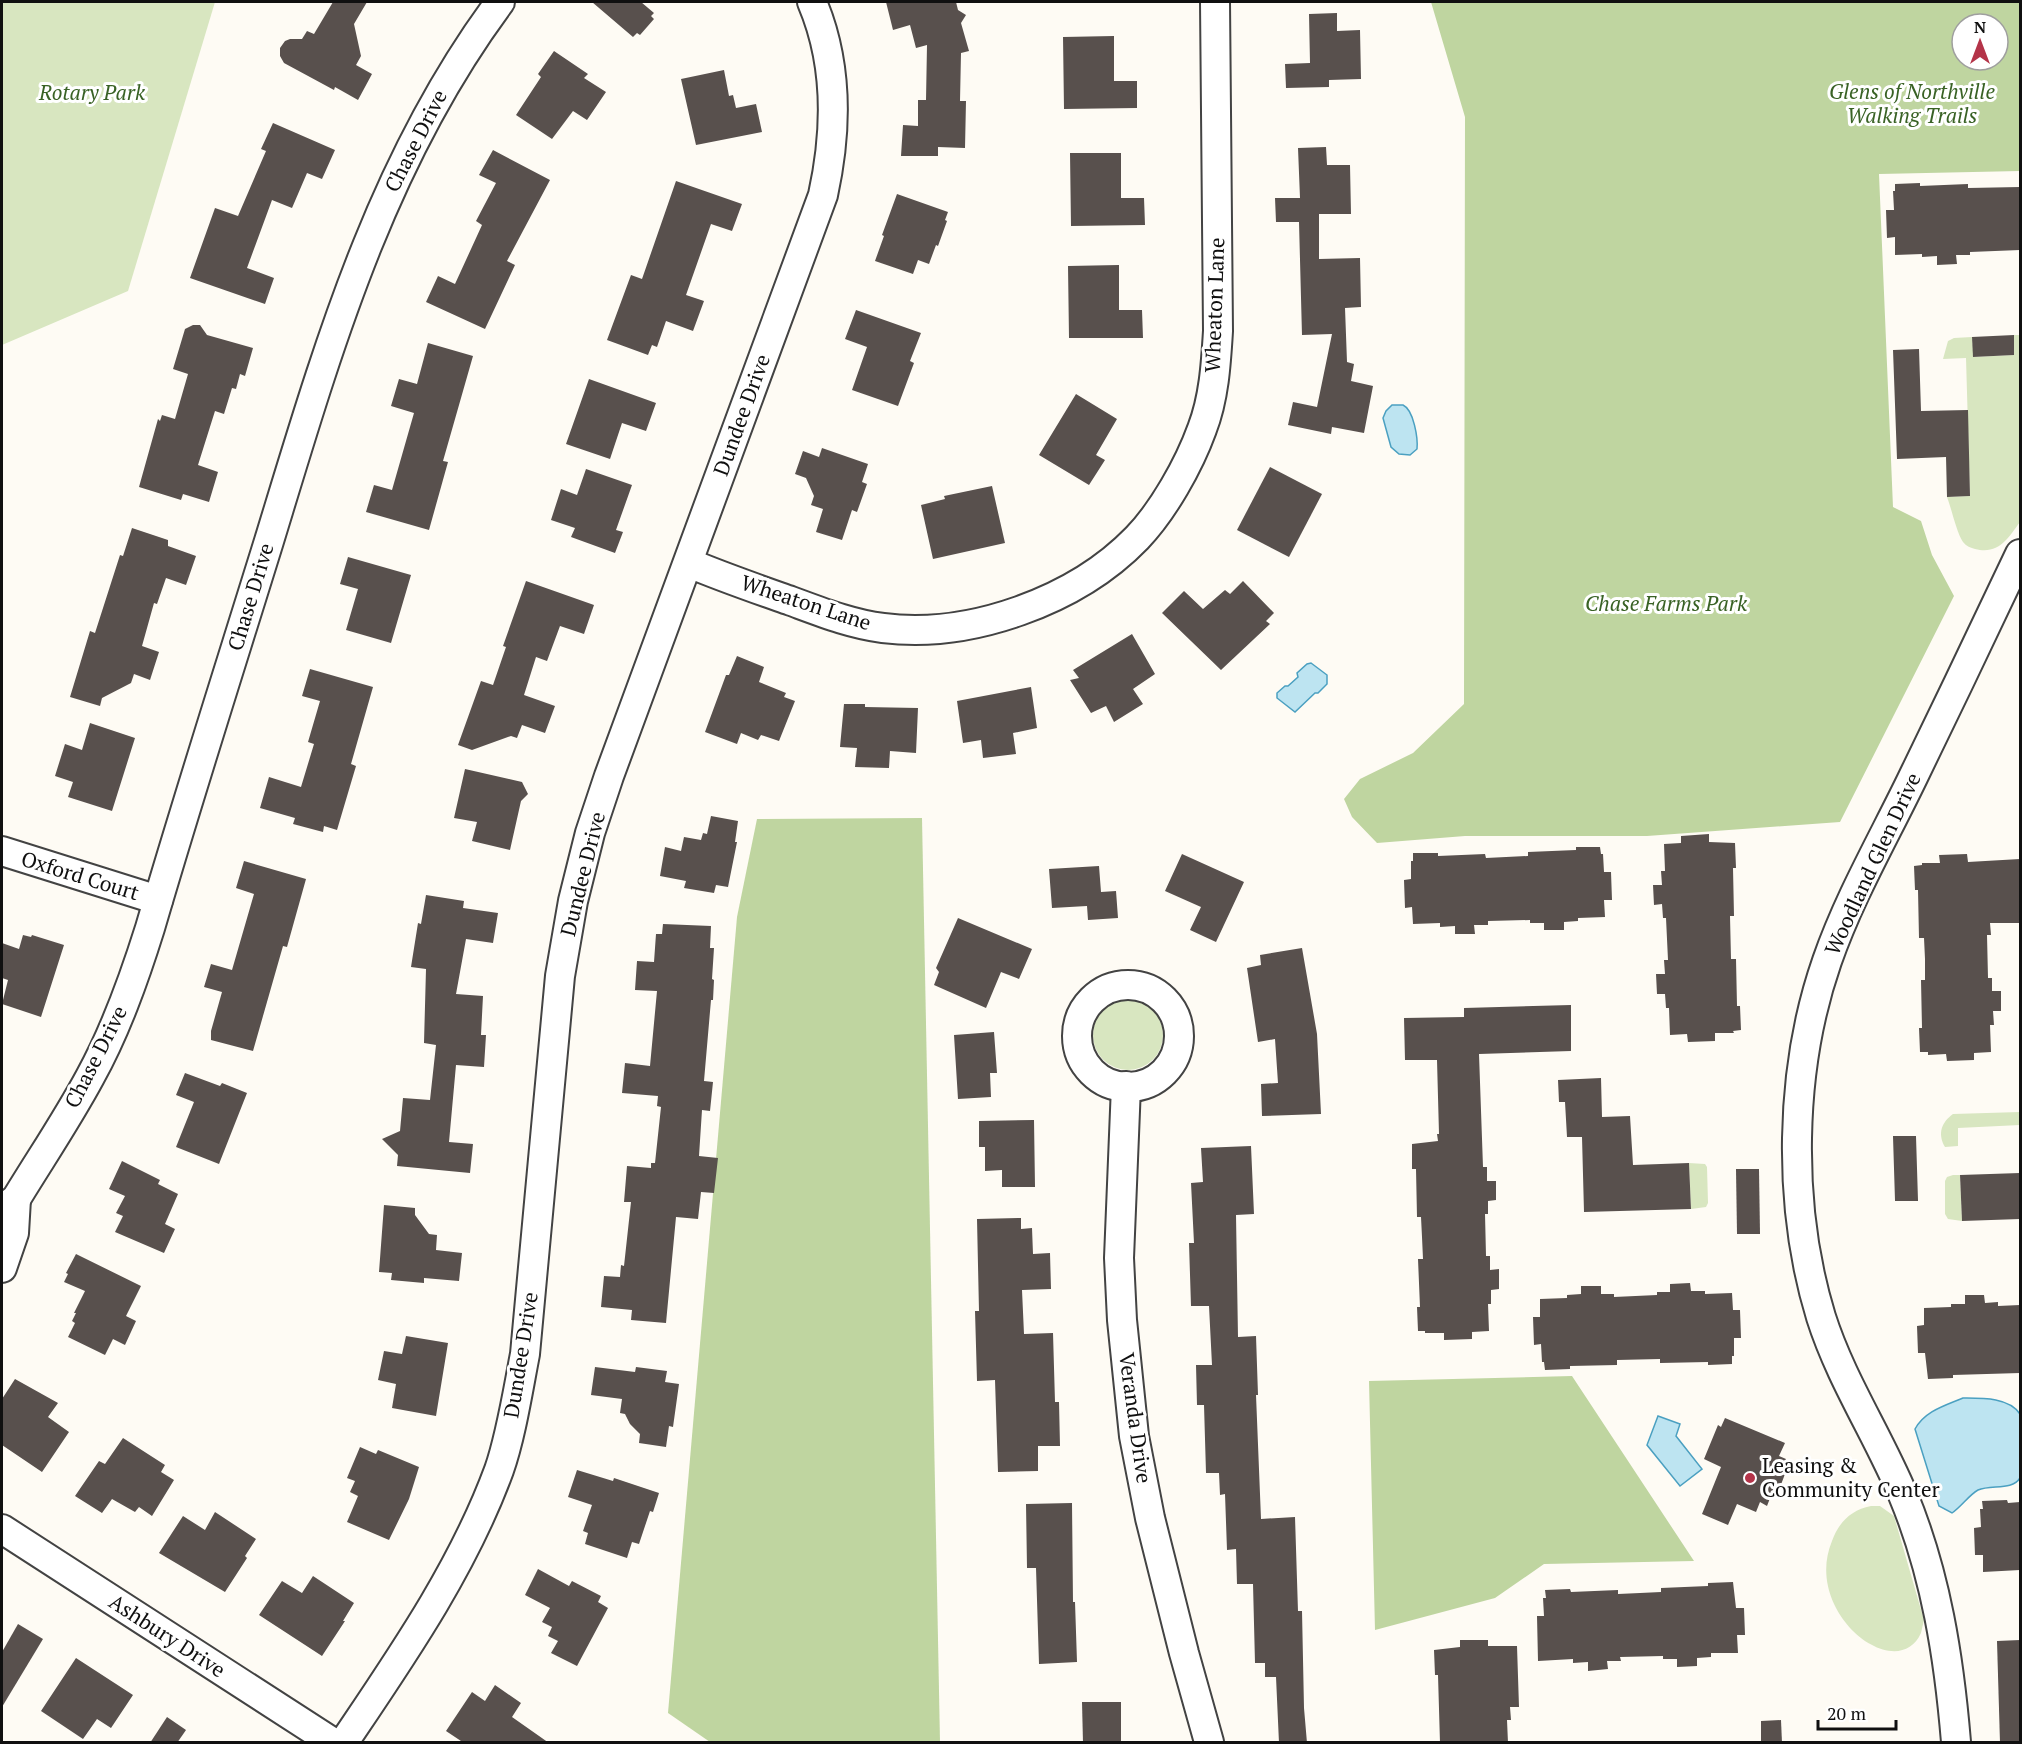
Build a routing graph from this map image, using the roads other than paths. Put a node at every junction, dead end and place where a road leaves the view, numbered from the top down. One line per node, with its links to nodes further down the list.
1 (500, 2): 7 (street, Chase Drive)
2 (812, 2): 5 (street, Dundee Drive)
3 (1215, 2): 5 (street, Wheaton Lane)
4 (2020, 554): 15 (street, Woodland Glen Drive)
5 (688, 563): 13 (street, Dundee Drive)
6 (2, 851): 7 (street, Oxford Court)
7 (159, 900): 9 (street, Chase Drive)
8 (1126, 1086): 14 (street, Veranda Drive)
9 (9, 1204): 10 (street, Chase Drive)
10 (2, 1268)
11 (2, 1529): 12 (street, Ashbury Drive)
12 (332, 1743)
13 (344, 1743)
14 (1209, 1743)
15 (1956, 1743)

